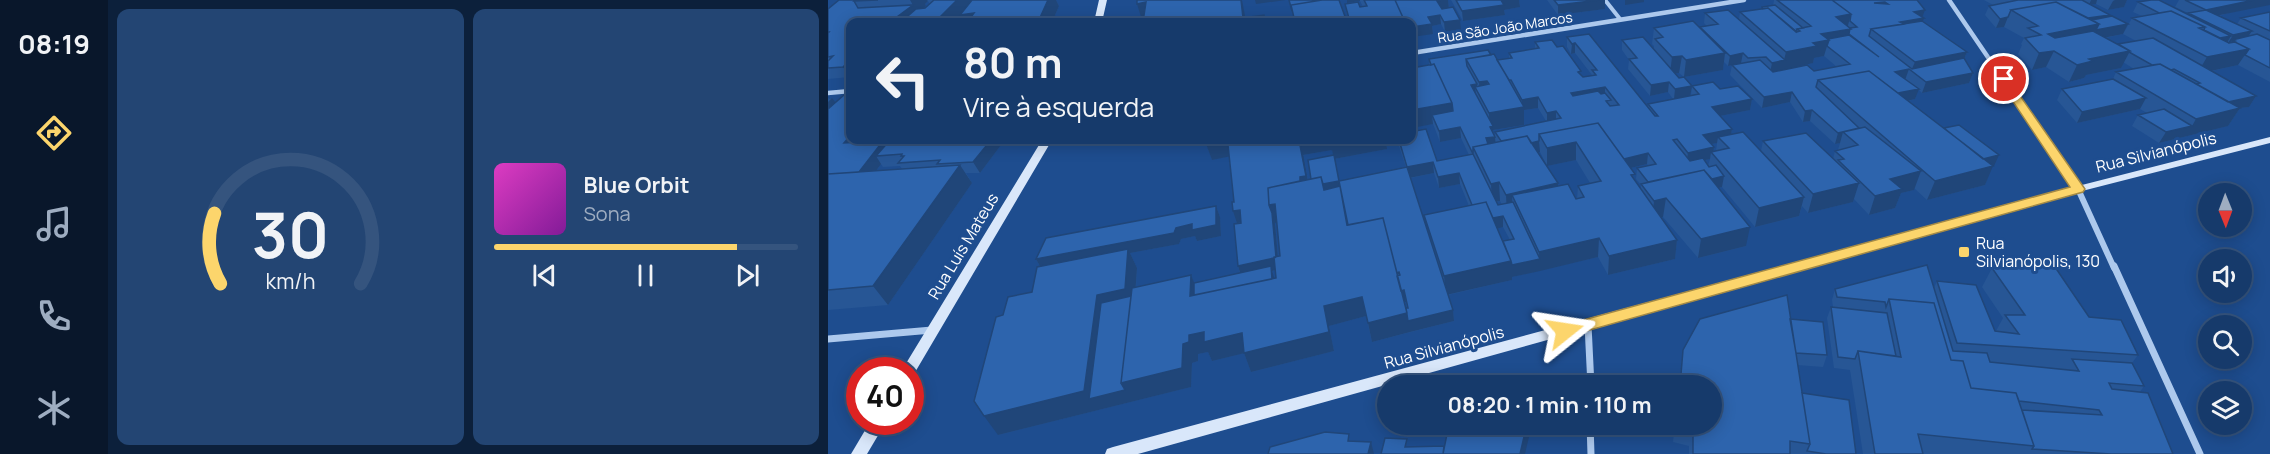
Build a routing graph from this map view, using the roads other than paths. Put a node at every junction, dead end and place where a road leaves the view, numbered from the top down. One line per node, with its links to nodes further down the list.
1 (1103, 0): 5 (street)
2 (1605, 0): 6 (lane)
3 (1743, 0): 6 (street, Rua São João Marcos)
4 (1948, 0): 12 (street)
5 (1099, 18)
6 (1620, 20): 7 (street, Rua São João Marcos)
7 (1416, 52)
8 (846, 91): 9 (street)
9 (828, 93)
10 (2270, 140): 12 (street, Rua Silvianópolis)
11 (1045, 144): 14 (street, Rua Luís Mateus)
12 (2078, 189): 13 (street, Rua Silvianópolis); 23 (street)
13 (1588, 325): 17 (street); 21 (street, Rua Silvianópolis)
14 (934, 330): 15 (street); 16 (street, Rua Luís Mateus)
15 (828, 339)
16 (917, 357)
17 (1590, 375)
18 (870, 435): 20 (street)
19 (1590, 435): 22 (street)
20 (859, 454)
21 (1113, 454)
22 (1591, 454)
23 (2200, 454)

